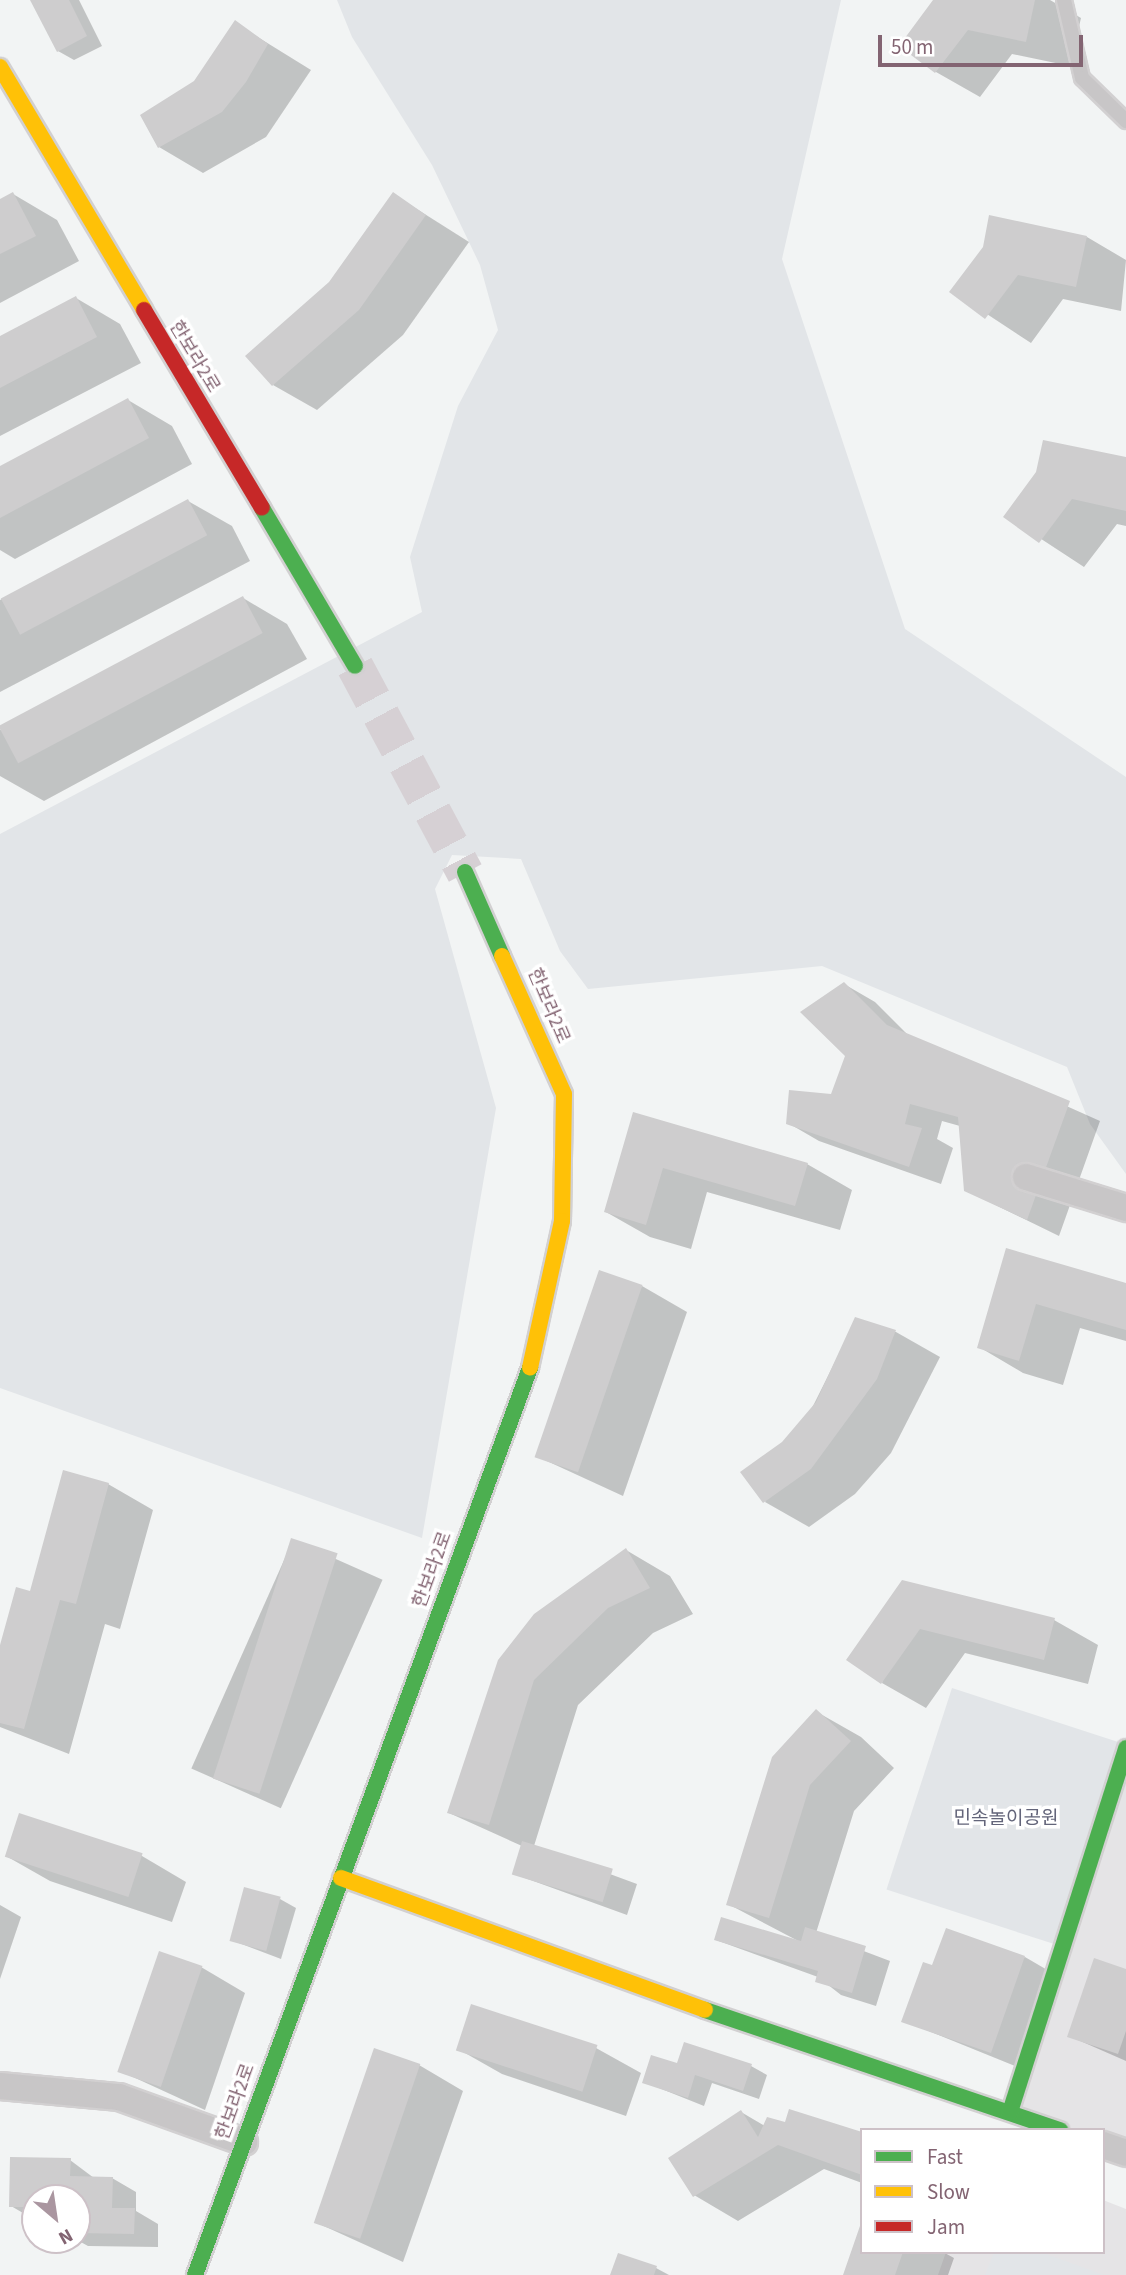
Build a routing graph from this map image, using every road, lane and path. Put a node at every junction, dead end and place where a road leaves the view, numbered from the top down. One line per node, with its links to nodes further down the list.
1 (1064, 0): 3 (lane)
2 (0, 67): 4 (street, 한보라2로)
3 (1126, 121)
4 (355, 666)
5 (465, 873): 9 (street, 한보라2로)
6 (1026, 1177): 7 (street)
7 (1126, 1208)
8 (1126, 1748): 11 (street)
9 (341, 1878): 11 (street); 13 (street, 한보라2로)
10 (0, 2086): 13 (street)
11 (1010, 2112): 12 (street)
12 (1054, 2128)
13 (244, 2142): 16 (street, 한보라2로)
14 (1105, 2146): 15 (street)
15 (1126, 2153)
16 (195, 2275)

